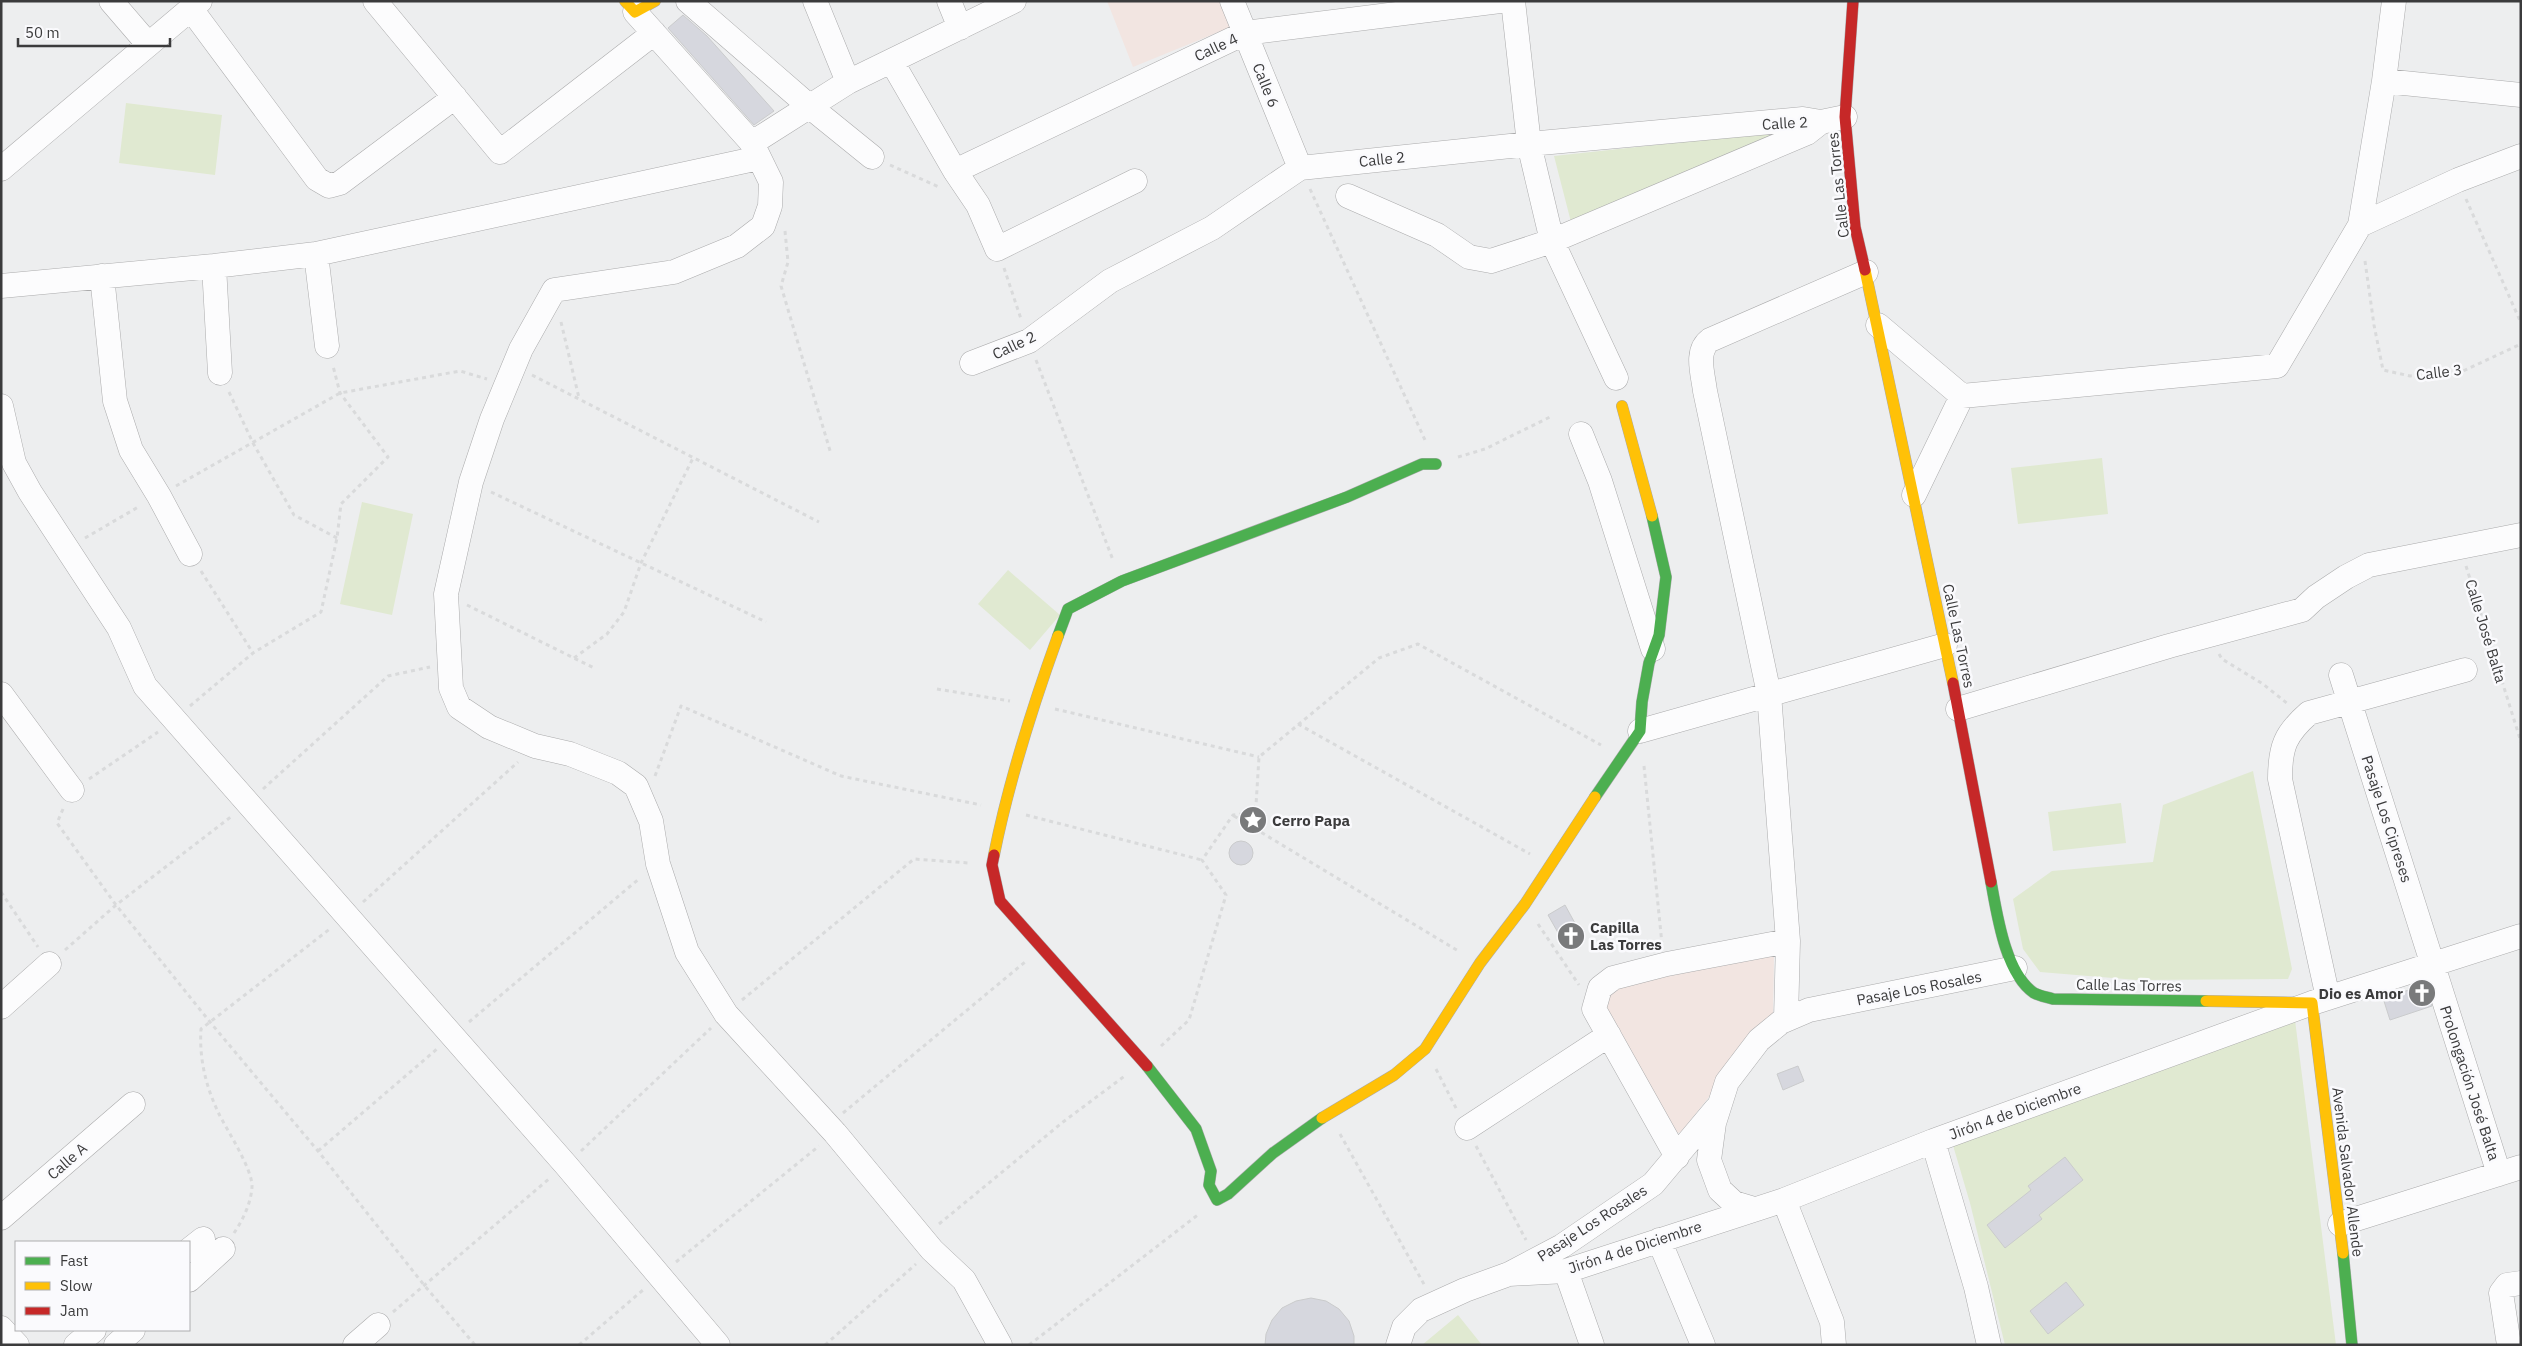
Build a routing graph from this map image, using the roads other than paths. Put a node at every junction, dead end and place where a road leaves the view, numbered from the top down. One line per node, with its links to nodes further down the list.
1 (111, 1): 17 (street)
2 (375, 1): 22 (street)
3 (688, 1): 23 (street)
4 (815, 1): 20 (street)
5 (948, 1): 14 (street)
6 (1014, 1): 14 (street)
7 (1232, 1): 16 (street, Calle 6)
8 (1500, 1): 16 (street, Calle 4)
9 (1513, 1): 26 (street)
10 (1853, 1): 24 (street, Calle Las Torres)
11 (2394, 1): 19 (street)
12 (196, 5): 17 (street); 22 (street)
13 (638, 5): 15 (street)
14 (960, 28): 18 (street)
15 (654, 33): 22 (street); 27 (street)
16 (1245, 33): 30 (street, Calle 6); 32 (street, Calle 4)
17 (148, 44): 31 (street)
18 (892, 62): 20 (street); 32 (street)
19 (2384, 81): 21 (street); 35 (street)
20 (848, 82): 23 (street)
21 (2521, 95)
22 (455, 98)
23 (809, 106): 27 (street); 29 (street)
24 (1845, 117): 25 (street, Calle 2); 39 (street, Calle Las Torres)
25 (1821, 122): 26 (street, Calle 2); 36 (street)
26 (1529, 144): 30 (street, Calle 2); 36 (street)
27 (756, 150): 37 (street); 99 (street)
28 (2521, 156): 35 (street)
29 (872, 157)
30 (1300, 168): 44 (street, Calle 2)
31 (1, 169)
32 (949, 180): 33 (street)
33 (1135, 181)
34 (1348, 196): 36 (street)
35 (2360, 225): 47 (street)
36 (1552, 242): 46 (street)
37 (316, 254): 38 (street); 43 (street)
38 (214, 266): 40 (street); 45 (street)
39 (1866, 272): 42 (street, Calle Las Torres); 60 (street)
40 (102, 276): 41 (street); 54 (street)
41 (1, 286)
42 (1878, 326): 47 (street); 52 (street, Calle Las Torres)
43 (327, 346)
44 (972, 363)
45 (220, 373)
46 (1616, 378)
47 (1962, 396): 52 (street)
48 (1, 406): 98 (street)
49 (1622, 406): 56 (street)
50 (1581, 434): 56 (street)
51 (1436, 464): 63 (street)
52 (1914, 495): 55 (street, Calle Las Torres)
53 (2521, 535): 62 (street)
54 (190, 554)
55 (1945, 645): 60 (street); 62 (street, Calle Las Torres)
56 (1653, 649): 63 (street)
57 (2465, 670): 61 (street)
58 (2341, 675): 61 (street, Pasaje Los Cipreses)
59 (1, 694): 64 (street)
60 (1769, 694): 63 (street); 66 (street)
61 (2349, 702): 68 (street, Pasaje Los Cipreses); 70 (street)
62 (1958, 709): 69 (street, Calle Las Torres)
63 (1640, 732)
64 (72, 790)
65 (2521, 936): 68 (street, Jirón 4 de Diciembre)
66 (1788, 941): 72 (street); 73 (street)
67 (49, 964): 71 (street)
68 (2433, 964): 70 (street, Jirón 4 de Diciembre); 79 (street, Prolongación José Balta)
69 (2015, 968): 70 (street, Calle Las Torres); 72 (street, Pasaje Los Rosales)
70 (2320, 1000): 77 (street, Jirón 4 de Diciembre); 83 (street, Avenida Salvador Allende)
71 (1, 1007)
72 (1786, 1019): 75 (street, Pasaje Los Rosales)
73 (1609, 1035): 76 (street); 78 (street)
74 (133, 1104): 82 (street, Calle A)
75 (1719, 1105): 78 (street, Pasaje Los Rosales); 81 (street, Pasaje Los Rosales)
76 (1467, 1128)
77 (1932, 1141): 80 (street, Jirón 4 de Diciembre); 104 (street)
78 (1677, 1157): 87 (street, Pasaje Los Rosales)
79 (2510, 1171): 83 (street)
80 (1784, 1200): 81 (street, Jirón 4 de Diciembre); 103 (street)
81 (1754, 1209): 84 (street, Jirón 4 de Diciembre)
82 (1, 1218)
83 (2340, 1224): 105 (street, Avenida Salvador Allende)
84 (1659, 1240): 86 (street, Jirón 4 de Diciembre); 102 (street)
85 (205, 1246): 88 (street)
86 (1566, 1270): 87 (street, Jirón 4 de Diciembre); 101 (street)
87 (1509, 1274): 100 (street, Pasaje Los Rosales)
88 (190, 1278)
89 (2511, 1288): 106 (street)
90 (378, 1326): 97 (street)
91 (1, 1328): 94 (street)
92 (93, 1331): 95 (street)
93 (132, 1331): 96 (street)
94 (17, 1345)
95 (76, 1345)
96 (116, 1345)
97 (355, 1345)
98 (718, 1345)
99 (1000, 1345)
100 (1398, 1345)
101 (1592, 1345)
102 (1703, 1345)
103 (1834, 1345)
104 (1989, 1345)
105 (2352, 1345)
106 (2510, 1345)

